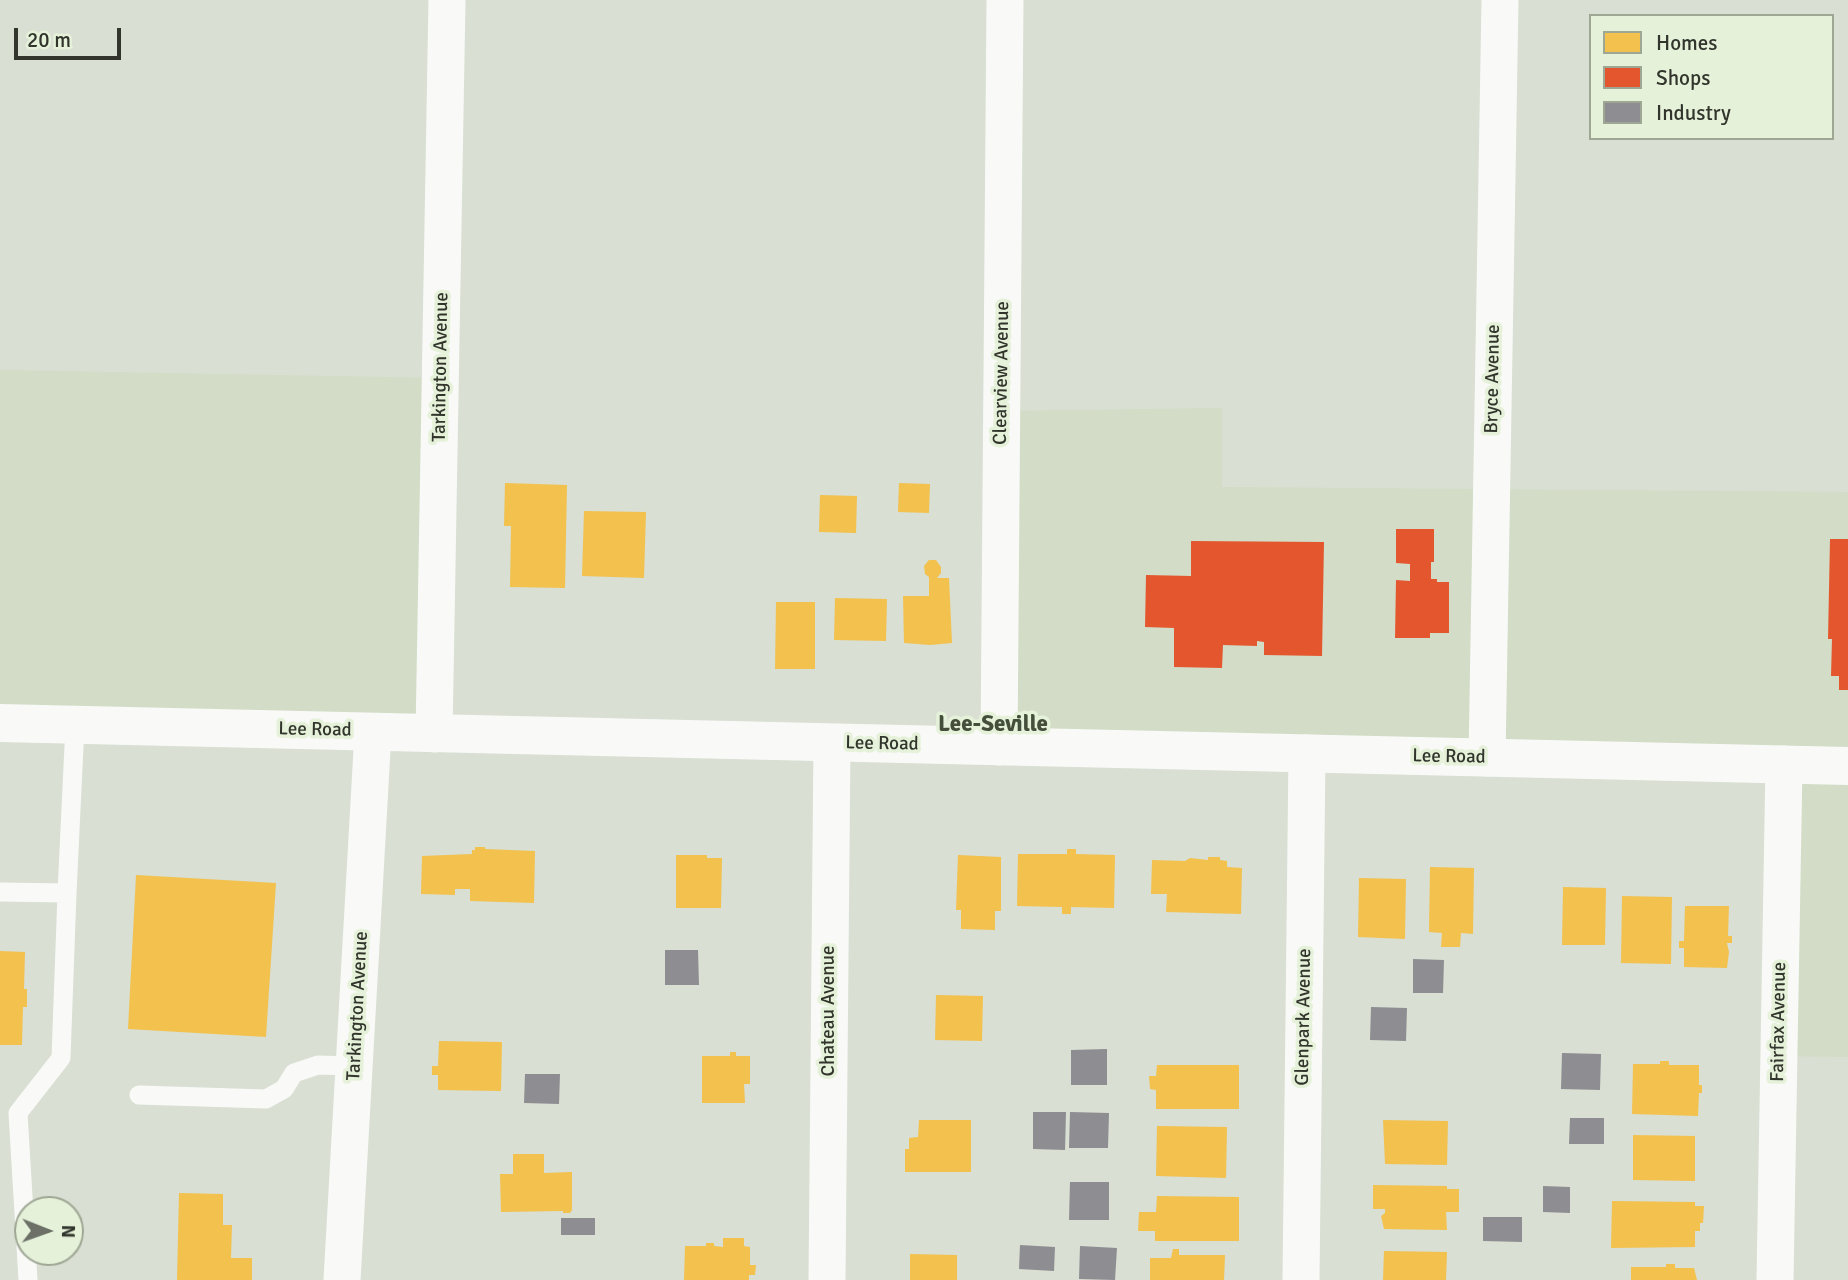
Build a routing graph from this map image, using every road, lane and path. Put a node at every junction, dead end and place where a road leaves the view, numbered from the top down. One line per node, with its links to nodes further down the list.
1 (447, 0): 7 (street, Tarkington Avenue)
2 (1005, 0): 9 (street, Clearview Avenue)
3 (1500, 0): 11 (street, Bryce Avenue)
4 (0, 723): 5 (main road, Lee Road)
5 (75, 725): 6 (main road, Lee Road); 15 (lane)
6 (373, 732): 7 (main road, Lee Road); 16 (street, Tarkington Avenue)
7 (435, 734): 8 (main road, Lee Road)
8 (832, 743): 9 (main road, Lee Road); 20 (street, Chateau Avenue)
9 (999, 747): 10 (main road, Lee Road)
10 (1307, 753): 11 (main road, Lee Road); 21 (street, Glenpark Avenue)
11 (1487, 758): 12 (main road, Lee Road)
12 (1784, 764): 13 (main road, Lee Road); 22 (street, Fairfax Avenue)
13 (1848, 766)
14 (0, 892): 15 (lane)
15 (68, 893): 18 (lane)
16 (354, 1066): 17 (lane); 19 (street, Tarkington Avenue)
17 (139, 1095)
18 (28, 1280)
19 (342, 1280)
20 (827, 1280)
21 (1301, 1280)
22 (1775, 1280)

